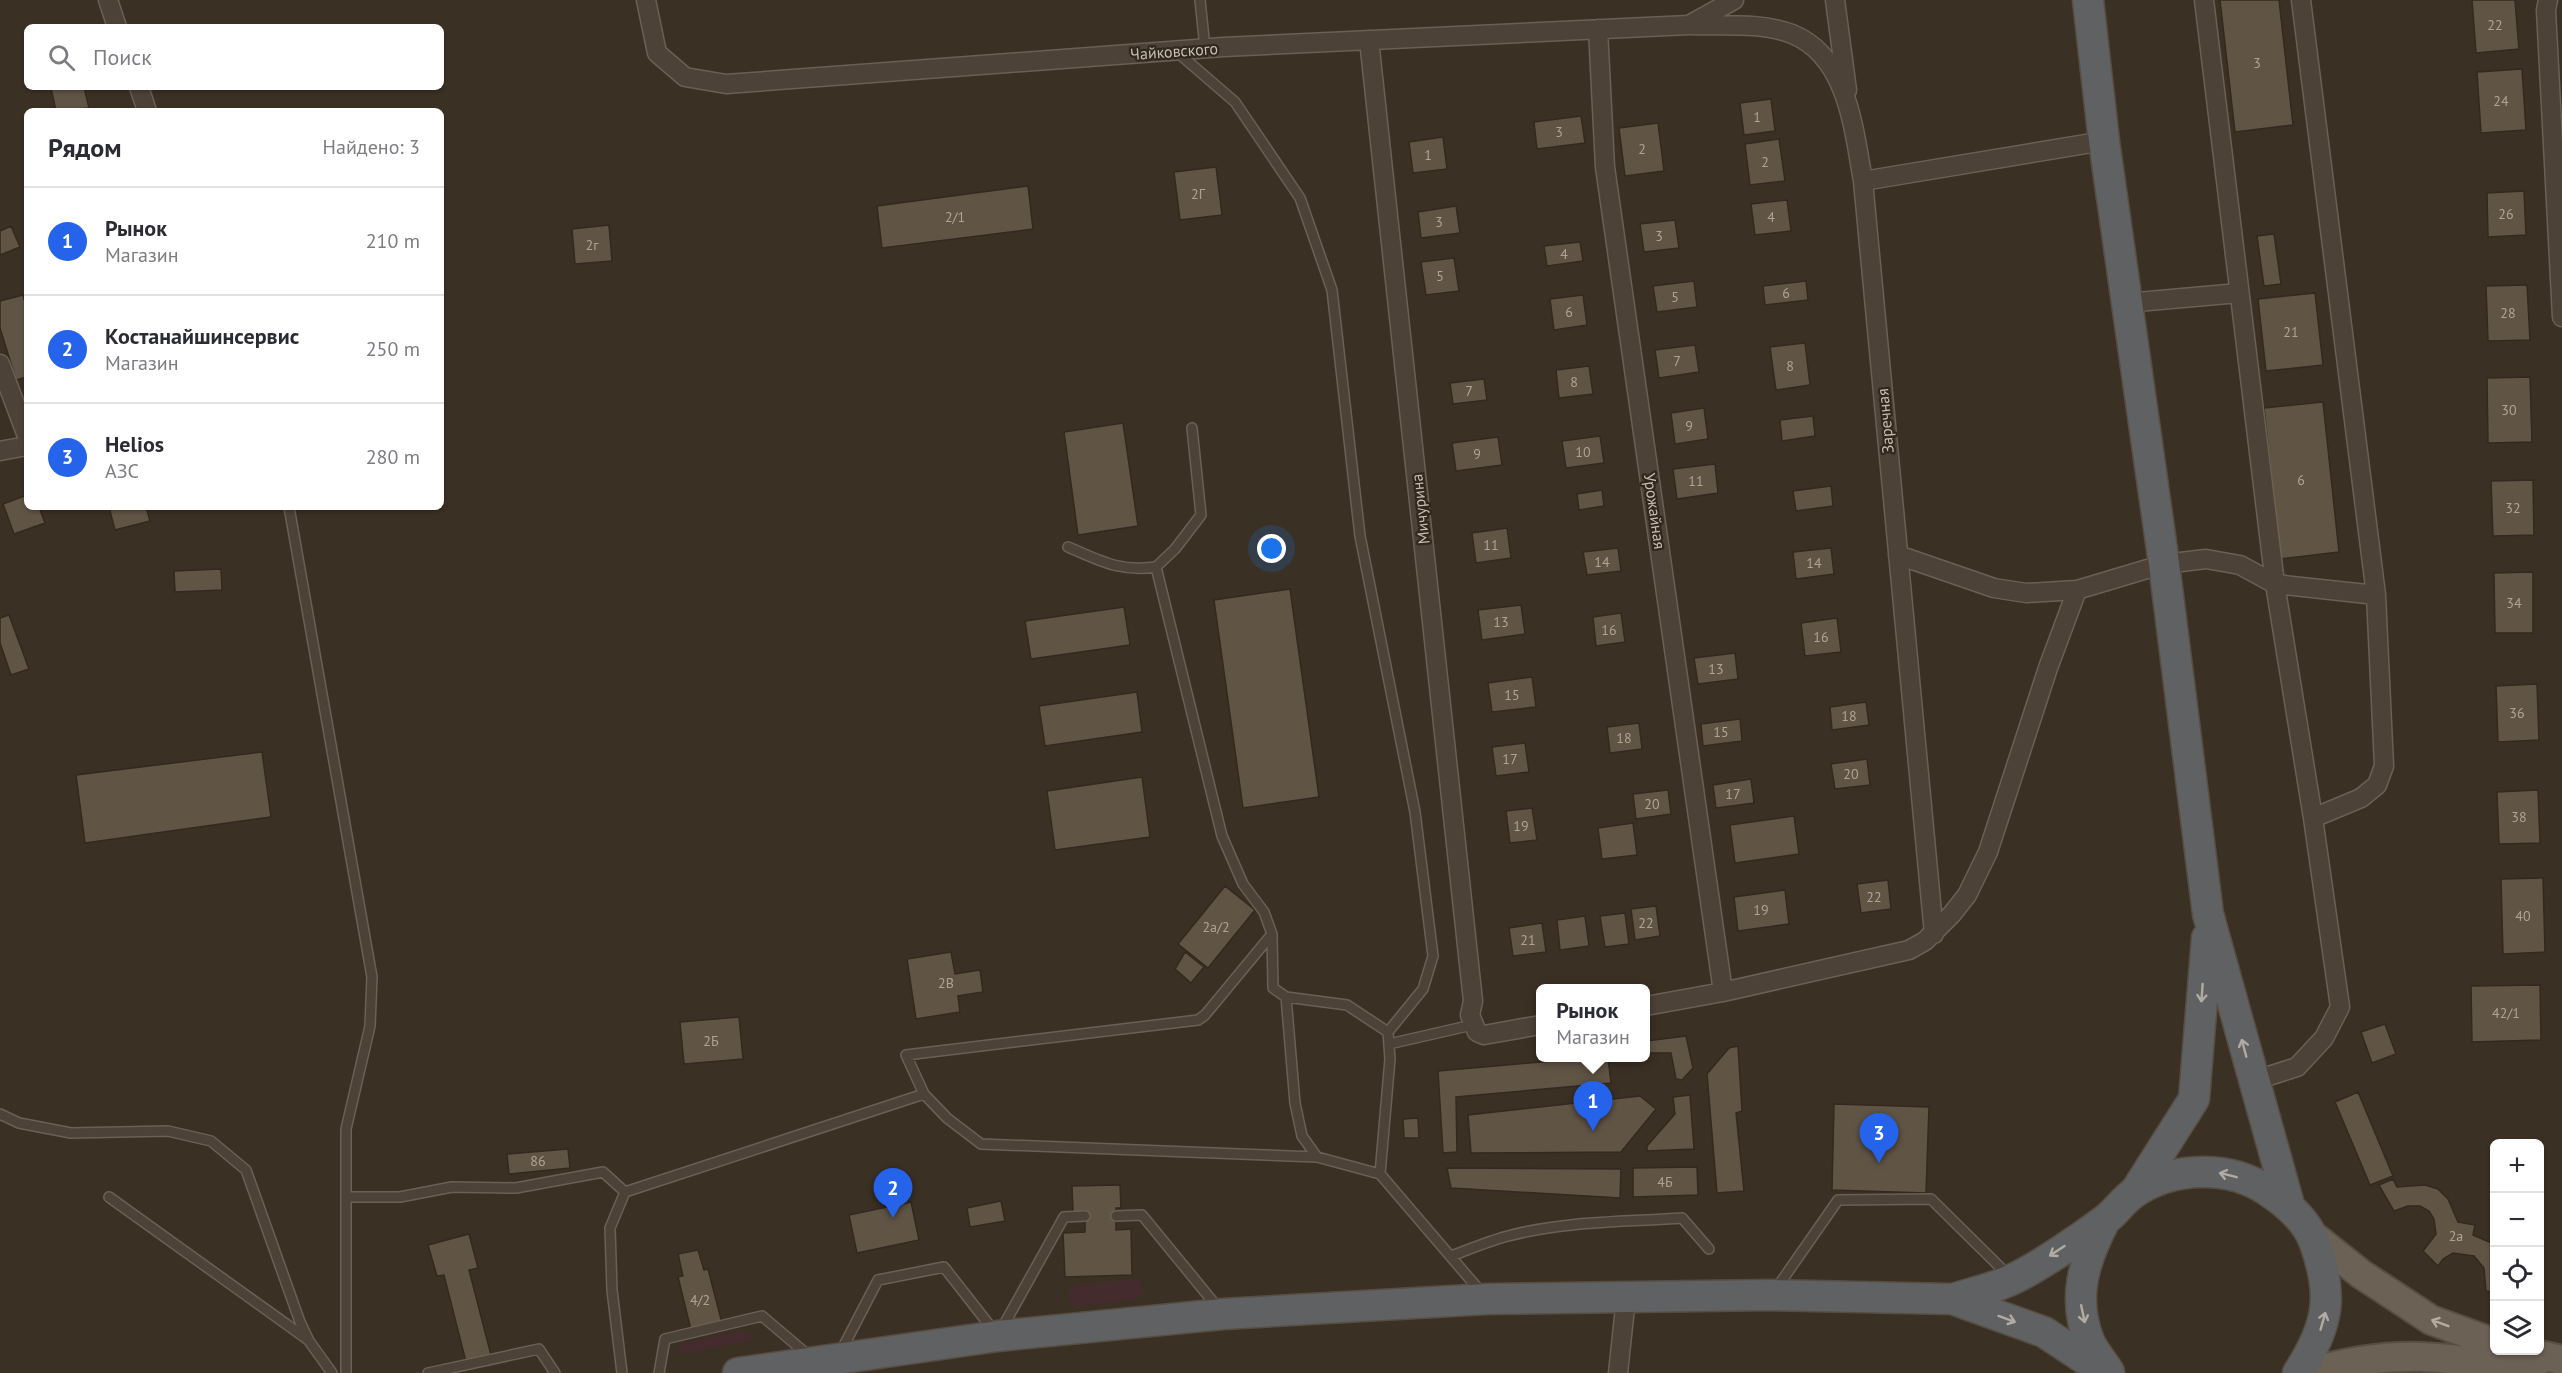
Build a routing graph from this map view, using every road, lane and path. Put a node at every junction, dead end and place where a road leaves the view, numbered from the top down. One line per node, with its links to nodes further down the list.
1 (108, 0): 10 (street)
2 (1200, 0): 14 (lane)
3 (1734, 0): 11 (street, Чайковского)
4 (1835, 0): 17 (street)
5 (2088, 0): 19 (highway)
6 (2204, 0): 21 (street)
7 (2301, 0): 36 (street)
8 (2548, 0): 23 (street)
9 (647, 8): 15 (street, Чайковского)
10 (116, 24)
11 (1689, 25): 12 (street, Чайковского); 17 (street, Заречная)
12 (1598, 30): 13 (street, Чайковского); 41 (street, Урожайная)
13 (1369, 40): 14 (street, Чайковского); 44 (street, Мичурина)
14 (1205, 48): 15 (street, Чайковского)
15 (1175, 51): 46 (lane)
16 (139, 90): 18 (street)
17 (1847, 97): 20 (street, Заречная)
18 (146, 108)
19 (2104, 141): 20 (street); 22 (highway)
20 (1863, 182): 31 (street, Заречная)
21 (2240, 293): 22 (street); 34 (street)
22 (2126, 303): 32 (highway)
23 (2562, 317)
24 (0, 364): 25 (street)
25 (24, 428)
26 (1192, 428): 33 (lane)
27 (24, 447): 28 (street)
28 (0, 451)
29 (290, 510): 56 (lane)
30 (1068, 547): 33 (lane)
31 (1898, 555): 35 (street); 40 (street, Заречная)
32 (2164, 564): 34 (street); 35 (street); 38 (highway)
33 (1156, 567): 39 (lane)
34 (2275, 584): 36 (street); 37 (street)
35 (2077, 590): 40 (street)
36 (2376, 596): 37 (street)
37 (2313, 818): 48 (street)
38 (2208, 914): 48 (highway, one-way to 38); 54 (highway, one-way to 54)
39 (1272, 934): 42 (lane); 49 (lane)
40 (1934, 934): 41 (street)
41 (1724, 992): 43 (street)
42 (1286, 997): 46 (lane); 51 (lane)
43 (1650, 1005)
44 (1472, 1025): 45 (street); 47 (lane)
45 (1536, 1026)
46 (1388, 1032): 47 (lane)
47 (1389, 1044): 52 (lane)
48 (2253, 1081): 57 (highway)
49 (924, 1094): 51 (lane); 53 (lane)
50 (0, 1114): 71 (lane)
51 (1317, 1157): 52 (lane)
52 (1380, 1174): 63 (lane)
53 (625, 1192): 56 (lane); 80 (lane)
54 (2135, 1192): 57 (highway, one-way to 54); 60 (highway)
55 (109, 1197): 71 (lane)
56 (346, 1197): 77 (lane)
57 (2289, 1205): 61 (highway)
58 (1085, 1216): 70 (lane)
59 (1116, 1216): 69 (lane)
60 (2106, 1219): 64 (highway, one-way to 64); 84 (highway, one-way to 84)
61 (2312, 1235): 72 (main road, one-way to 61); 85 (highway, one-way to 61)
62 (1709, 1249): 63 (lane)
63 (1451, 1256): 67 (lane)
64 (2012, 1280): 65 (lane); 68 (highway)
65 (1771, 1295): 66 (highway); 68 (highway)
66 (1626, 1298): 67 (highway); 83 (street)
67 (1487, 1299): 69 (highway)
68 (1952, 1299): 84 (highway, one-way to 84)
69 (1223, 1314): 70 (highway)
70 (998, 1336): 73 (highway); 73 (lane)
71 (309, 1341): 76 (lane)
72 (2490, 1342)
73 (826, 1359): 81 (lane); 82 (highway)
74 (2562, 1360): 75 (main road)
75 (2518, 1366): 86 (main road)
76 (332, 1373)
77 (346, 1373)
78 (428, 1373): 79 (lane)
79 (555, 1373)
80 (622, 1373)
81 (660, 1373)
82 (738, 1373)
83 (1618, 1373)
84 (2108, 1373)
85 (2298, 1373)
86 (2309, 1373)

